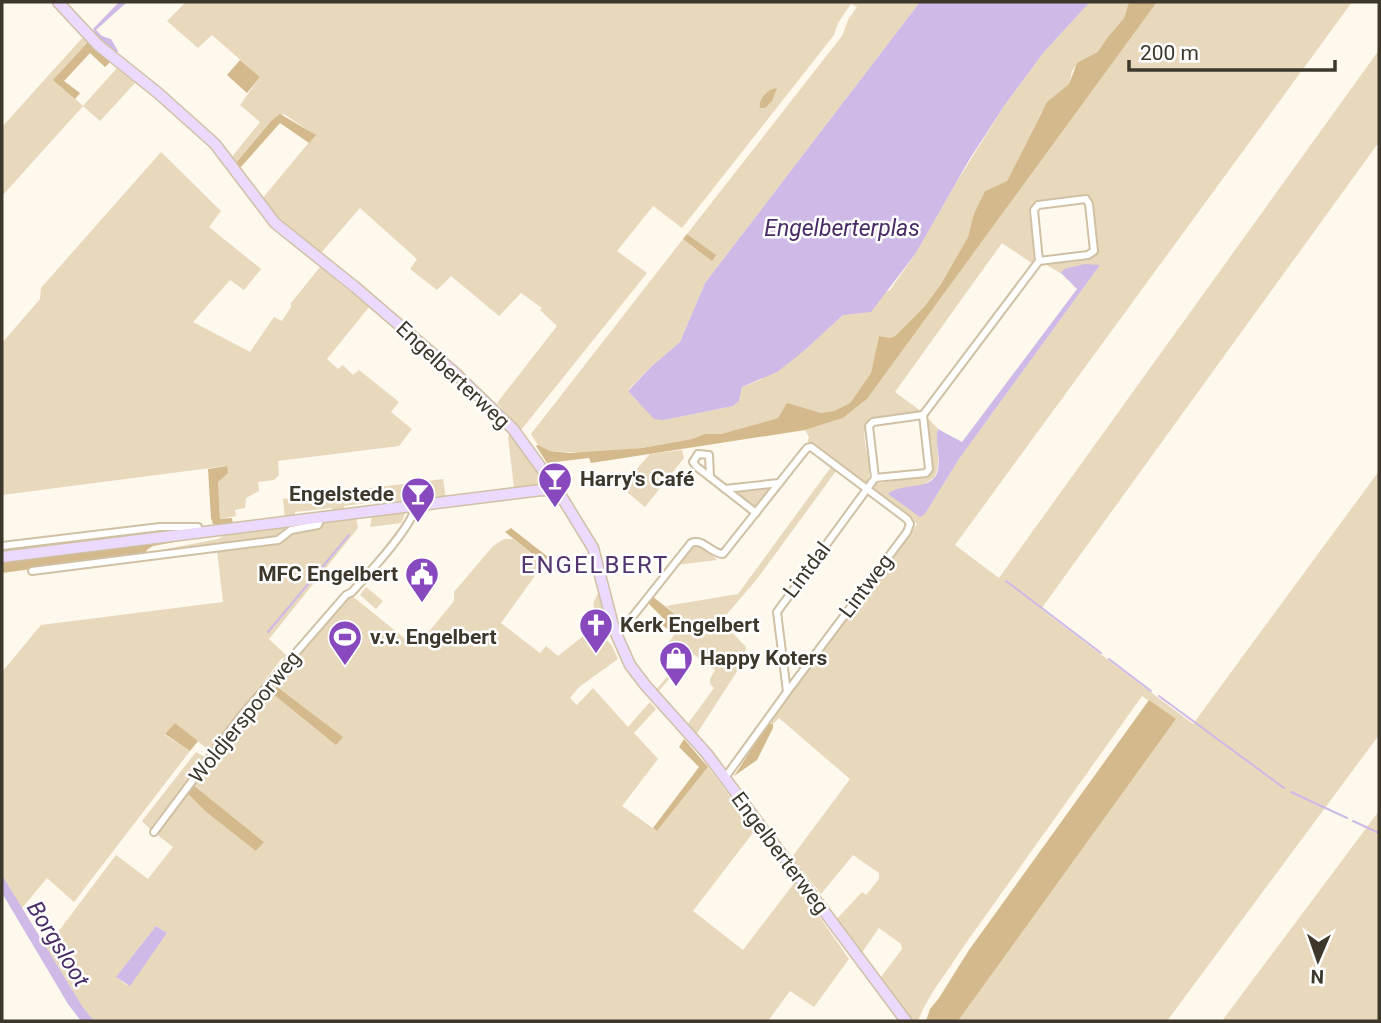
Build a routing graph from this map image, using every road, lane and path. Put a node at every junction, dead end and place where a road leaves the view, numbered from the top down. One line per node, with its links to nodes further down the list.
1 (58, 2): 4 (street, Engelberterweg)
2 (1039, 261): 2 (street); 3 (street)
3 (923, 415): 6 (street); 6 (street)
4 (548, 477): 10 (street); 11 (street, Engelberterweg)
5 (710, 477): 8 (street)
6 (875, 478): 9 (street, Lintdal)
7 (779, 483): 8 (street); 9 (street); 13 (street)
8 (724, 489): 13 (street)
9 (867, 489): 20 (street, Lintdal); 20 (street, Lintweg)
10 (541, 490): 11 (street); 12 (street)
11 (558, 491): 19 (street, Engelberterweg)
12 (415, 506): 14 (street); 22 (street, Woldjerspoorweg)
13 (755, 513): 19 (street)
14 (321, 518): 15 (street); 18 (street)
15 (199, 533): 16 (street); 17 (street)
16 (2, 546)
17 (2, 557)
18 (32, 571)
19 (616, 634): 21 (street, Engelberterweg)
20 (787, 692): 21 (street)
21 (724, 779): 23 (street, Engelberterweg)
22 (154, 832)
23 (905, 1021)

